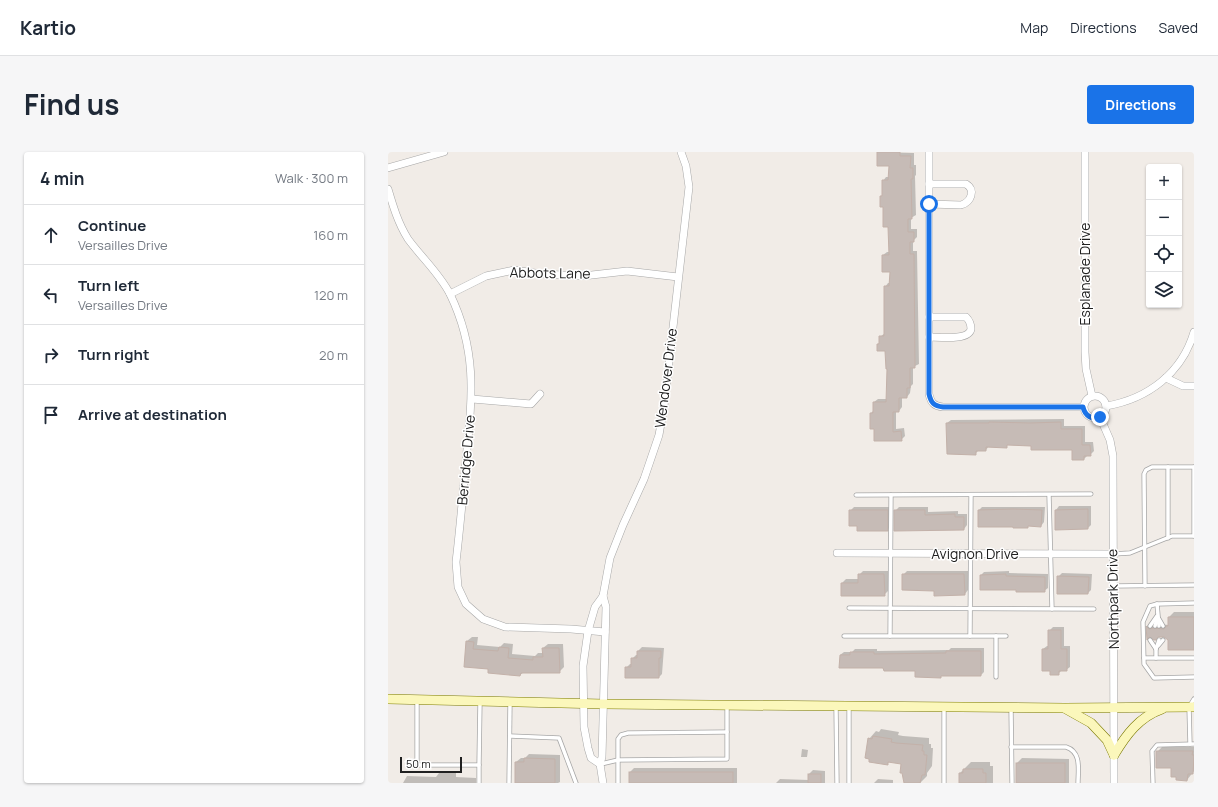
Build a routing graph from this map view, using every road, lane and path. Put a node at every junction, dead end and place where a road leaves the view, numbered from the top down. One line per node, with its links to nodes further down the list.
1 (444, 152): 5 (street)
2 (680, 152): 9 (street, Wendover Drive)
3 (929, 152): 6 (street)
4 (1085, 152): 17 (street, Esplanade Drive)
5 (388, 168)
6 (930, 184): 8 (street); 8 (street)
7 (388, 189): 10 (street, Berridge Drive)
8 (929, 204): 11 (street)
9 (678, 277): 10 (street, Abbots Lane); 40 (street, Wendover Drive)
10 (450, 294): 18 (street, Berridge Drive)
11 (929, 317): 13 (street); 13 (street)
12 (1194, 332): 14 (street)
13 (929, 337): 20 (street)
14 (1166, 378): 15 (street); 19 (street)
15 (1194, 386)
16 (540, 394): 18 (street)
17 (1092, 396): 19 (street); 20 (street)
18 (472, 399): 51 (street, Berridge Drive)
19 (1106, 406): 21 (street)
20 (1083, 407): 21 (street)
21 (1100, 417): 36 (street, Northpark Drive)
22 (1168, 467): 23 (lane); 30 (lane); 31 (lane)
23 (1194, 467): 29 (lane)
24 (1091, 494): 27 (lane)
25 (856, 495): 26 (lane)
26 (891, 495): 28 (lane); 33 (lane)
27 (1049, 495): 28 (lane); 35 (lane)
28 (971, 496): 34 (lane)
29 (1194, 536): 30 (lane)
30 (1168, 538): 31 (lane)
31 (1145, 547): 36 (lane); 39 (lane)
32 (837, 553): 33 (street, Avignon Drive)
33 (891, 553): 34 (street, Avignon Drive); 44 (lane)
34 (971, 554): 35 (street, Avignon Drive); 45 (lane)
35 (1051, 554): 36 (street, Avignon Drive); 46 (lane)
36 (1113, 554): 38 (street, Northpark Drive)
37 (1194, 585): 39 (lane)
38 (1113, 586): 39 (lane); 78 (street, Northpark Drive)
39 (1145, 586)
40 (602, 596): 51 (street, Wendover Drive); 52 (street, Wendover Drive)
41 (1194, 603): 42 (lane)
42 (1157, 604): 48 (lane); 59 (lane)
43 (849, 608): 44 (lane)
44 (890, 608): 45 (lane); 54 (lane)
45 (970, 609): 46 (lane); 55 (lane)
46 (1052, 609): 47 (lane)
47 (1094, 609)
48 (1157, 616): 49 (lane); 50 (lane)
49 (1150, 626)
50 (1159, 626)
51 (588, 630): 52 (street, Berridge Drive); 69 (street, Wendover Drive)
52 (605, 632): 70 (street, Wendover Drive)
53 (844, 636): 54 (lane)
54 (890, 636): 55 (lane)
55 (970, 636): 56 (lane)
56 (996, 636): 57 (lane); 62 (lane)
57 (1006, 636)
58 (1156, 649): 58 (lane); 60 (lane)
59 (1144, 658): 60 (lane); 63 (lane)
60 (1156, 658): 61 (lane)
61 (1194, 658)
62 (996, 677)
63 (1194, 678)
64 (388, 699): 66 (main road)
65 (1194, 699): 76 (lane)
66 (417, 700): 67 (main road); 87 (lane)
67 (480, 702): 68 (main road); 87 (lane)
68 (510, 703): 69 (main road); 81 (lane)
69 (583, 704): 70 (main road); 86 (street, Wendover Drive)
70 (604, 704): 71 (main road); 86 (street, Wendover Drive)
71 (727, 705): 72 (main road); 80 (lane)
72 (836, 706): 73 (main road); 93 (lane)
73 (849, 706): 74 (main road); 94 (lane)
74 (944, 707): 75 (main road); 95 (lane)
75 (1011, 707): 77 (main road); 83 (lane)
76 (1192, 707): 79 (main road); 82 (lane)
77 (1065, 708): 78 (main road); 84 (main road)
78 (1115, 708): 79 (main road); 84 (street, Northpark Drive)
79 (1166, 708): 84 (main road)
80 (727, 732): 85 (lane); 85 (lane)
81 (510, 736): 89 (lane); 90 (lane)
82 (1192, 744): 99 (lane)
83 (1011, 747): 96 (lane); 97 (lane)
84 (1114, 756): 98 (street, Northpark Drive)
85 (618, 760): 86 (lane); 92 (lane)
86 (600, 764): 91 (street)
87 (479, 765): 88 (lane)
88 (479, 783)
89 (509, 783)
90 (576, 783)
91 (603, 783)
92 (618, 783)
93 (837, 783)
94 (849, 783)
95 (944, 783)
96 (1012, 783)
97 (1078, 783)
98 (1114, 783)
99 (1153, 783)

